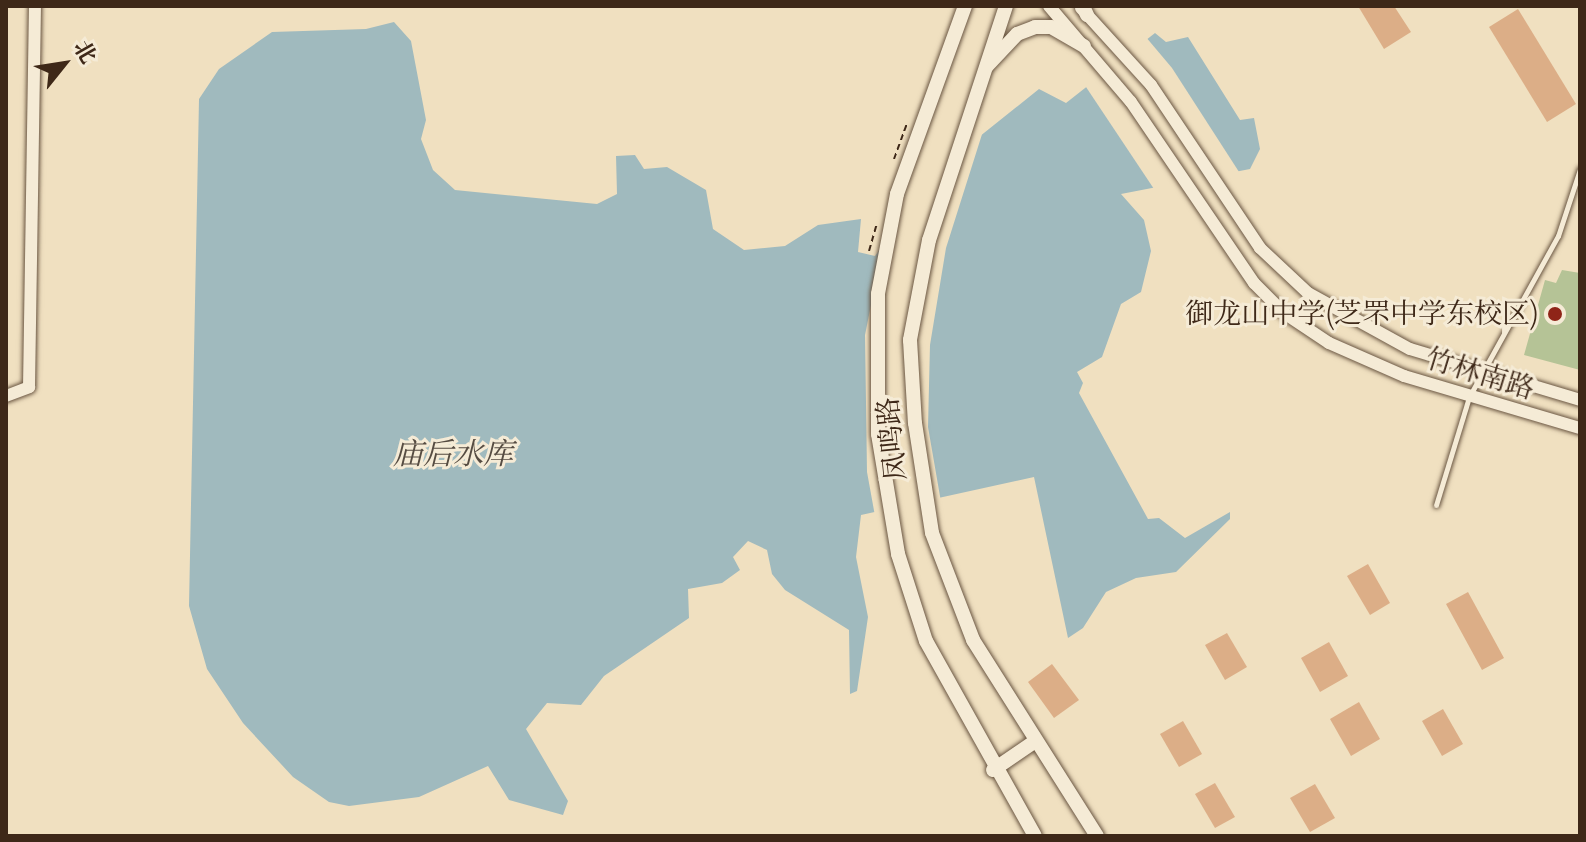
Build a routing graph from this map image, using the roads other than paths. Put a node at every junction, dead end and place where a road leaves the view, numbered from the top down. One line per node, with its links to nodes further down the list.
1 (35, 6): 12 (street)
2 (952, 6): 7 (main road)
3 (965, 6): 7 (main road, 凤鸣路)
4 (1006, 6): 9 (main road, 凤鸣路)
5 (1049, 6): 8 (street)
6 (1083, 9): 11 (street, 竹林南路)
7 (954, 39): 18 (main road, 凤鸣路)
8 (1084, 46): 9 (main road); 13 (street, 竹林南路)
9 (979, 75): 17 (main road, 凤鸣路)
10 (1580, 169): 11 (lane)
11 (1483, 375): 13 (lane); 14 (street, 竹林南路)
12 (6, 396)
13 (1469, 397): 15 (street, 竹林南路); 16 (lane)
14 (1580, 400)
15 (1580, 428)
16 (1436, 505)
17 (1034, 742): 18 (main road); 20 (main road, 凤鸣路)
18 (993, 770): 19 (main road, 凤鸣路)
19 (1035, 836)
20 (1097, 836)

